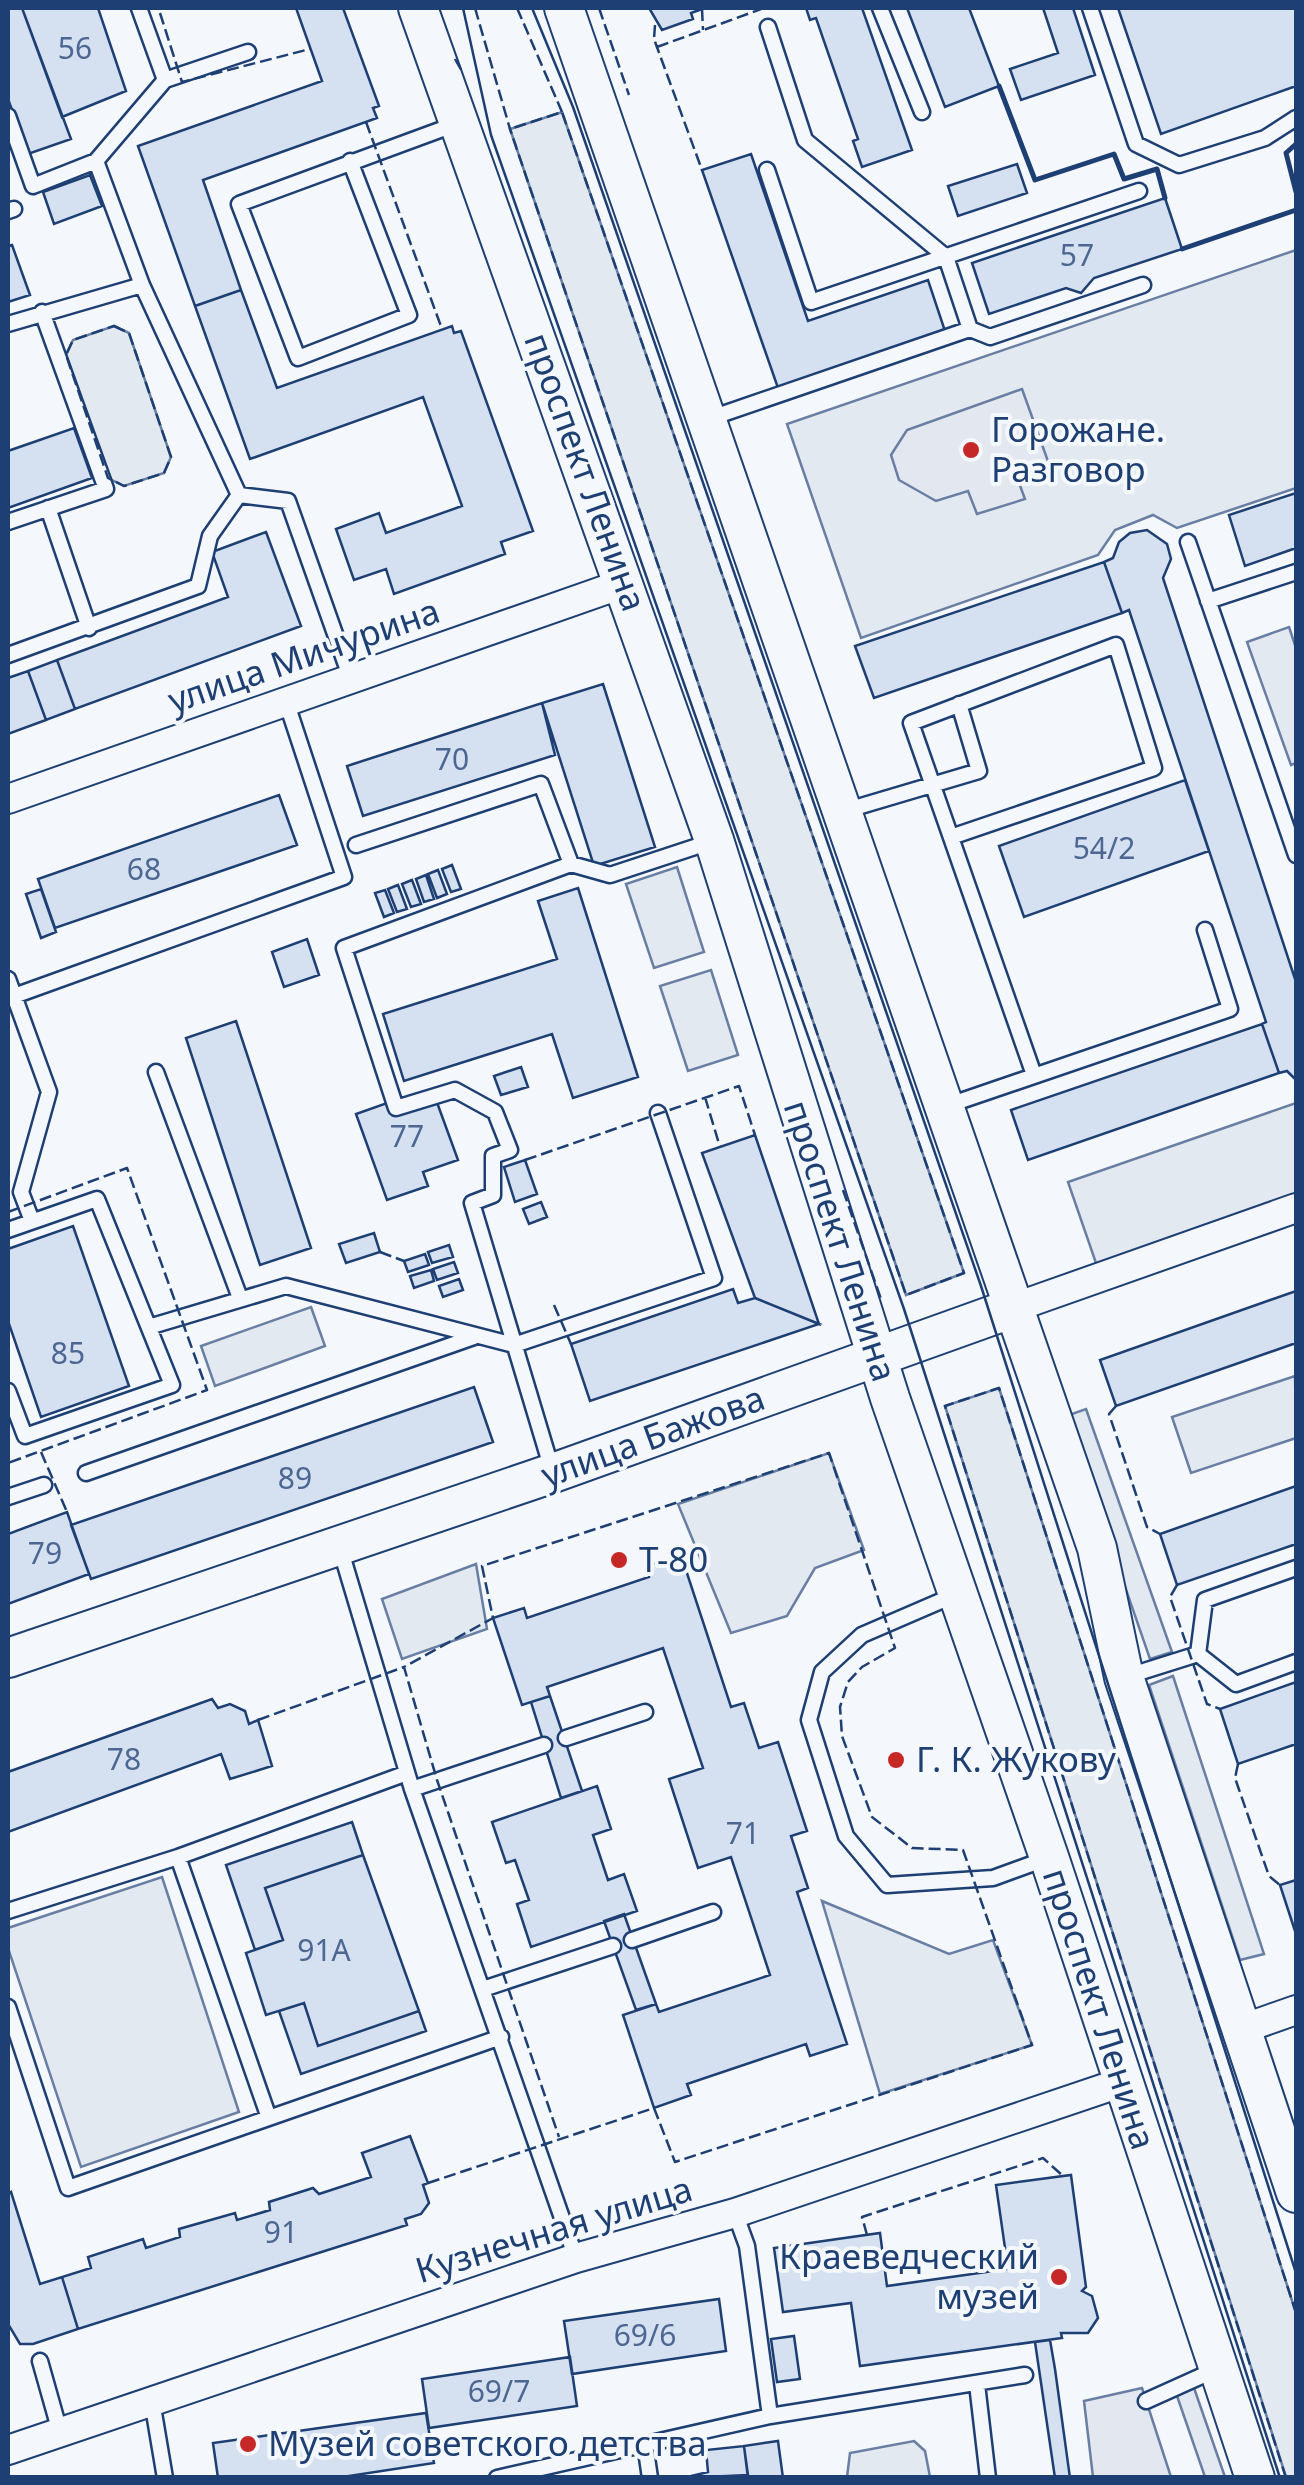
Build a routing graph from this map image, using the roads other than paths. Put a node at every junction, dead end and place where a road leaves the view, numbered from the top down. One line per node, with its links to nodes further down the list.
1 (139, 8): 8 (lane)
2 (418, 8): 12 (main road, проспект Ленина)
3 (564, 8): 23 (main road)
4 (880, 8): 9 (lane)
5 (1090, 8): 11 (lane)
6 (768, 27): 17 (lane)
7 (248, 52): 8 (lane)
8 (165, 80): 13 (lane)
9 (922, 112)
10 (8, 116): 13 (lane)
11 (1296, 118)
12 (459, 123): 14 (lane); 29 (main road, проспект Ленина)
13 (96, 161): 18 (lane)
14 (350, 162): 14 (lane)
15 (767, 170): 17 (lane)
16 (1139, 191): 17 (lane)
17 (946, 256): 22 (lane)
18 (142, 286): 20 (lane); 24 (lane)
19 (1143, 286): 22 (lane)
20 (42, 312): 21 (lane); 25 (lane)
21 (8, 324)
22 (970, 329): 23 (lane)
23 (708, 419): 40 (main road)
24 (239, 495): 31 (lane); 33 (lane)
25 (48, 508): 26 (lane); 31 (lane)
26 (8, 522)
27 (1188, 542): 30 (lane)
28 (1296, 572): 30 (lane)
29 (625, 582): 33 (street, улица Мичурина); 42 (main road, проспект Ленина)
30 (1208, 601): 39 (lane)
31 (89, 628): 32 (lane)
32 (8, 655)
33 (351, 678): 34 (street, улица Мичурина)
34 (286, 702): 37 (street, улица Мичурина); 48 (lane)
35 (959, 704): 36 (lane); 36 (lane); 41 (lane)
36 (932, 785): 40 (lane); 41 (lane)
37 (8, 799)
38 (1296, 804): 39 (lane)
39 (1280, 810): 44 (lane)
40 (844, 812): 51 (main road)
41 (951, 837): 50 (lane)
42 (714, 840): 45 (lane); 62 (main road, проспект Ленина)
43 (356, 845): 45 (lane)
44 (1296, 855)
45 (571, 864): 61 (lane)
46 (1204, 930): 50 (lane)
47 (8, 979): 48 (lane)
48 (14, 996): 53 (lane)
49 (156, 1072): 57 (lane)
50 (1034, 1075): 51 (lane)
51 (944, 1107): 58 (main road)
52 (658, 1114): 61 (lane)
53 (14, 1195): 55 (lane)
54 (1296, 1208): 58 (street, улица Бажова)
55 (32, 1222): 56 (lane); 59 (lane)
56 (8, 1230)
57 (240, 1298): 59 (lane); 60 (lane)
58 (1012, 1308): 62 (main road, улица Бажова); 74 (main road)
59 (152, 1326): 63 (lane)
60 (474, 1336): 61 (lane); 64 (lane)
61 (514, 1345): 65 (lane)
62 (877, 1356): 65 (main road, улица Бажова); 70 (main road, проспект Ленина)
63 (8, 1391)
64 (86, 1473)
65 (553, 1474): 68 (main road, улица Бажова)
66 (44, 1485): 67 (lane)
67 (8, 1497)
68 (340, 1548): 72 (main road, улица Бажова); 78 (lane)
69 (1296, 1568): 71 (lane)
70 (958, 1594): 81 (main road, проспект Ленина); 81 (lane)
71 (1198, 1654): 73 (lane); 74 (lane)
72 (8, 1658)
73 (1296, 1662)
74 (1124, 1677): 89 (main road)
75 (645, 1712): 76 (lane)
76 (566, 1738)
77 (544, 1745): 79 (lane)
78 (407, 1773): 79 (lane); 80 (lane)
79 (412, 1789): 86 (lane)
80 (178, 1857): 82 (lane); 93 (lane)
81 (1049, 1858): 92 (main road, проспект Ленина)
82 (8, 1910)
83 (713, 1912): 84 (lane)
84 (632, 1940)
85 (614, 1946): 86 (lane)
86 (483, 1990): 91 (lane)
87 (8, 2006): 90 (lane)
88 (1296, 2010): 89 (street)
89 (1242, 2029): 94 (main road)
90 (11, 2031): 93 (lane)
91 (500, 2037): 93 (lane); 96 (lane)
92 (1124, 2082): 95 (street, Кузнечная улица); 98 (main road, проспект Ленина)
93 (269, 2118)
94 (1296, 2193)
95 (735, 2213): 96 (street, Кузнечная улица); 103 (lane)
96 (576, 2258): 101 (street, Кузнечная улица)
97 (40, 2360): 104 (lane)
98 (1218, 2369): 102 (lane); 111 (main road, проспект Ленина)
99 (1025, 2375): 100 (lane)
100 (977, 2384): 103 (lane); 110 (lane)
101 (152, 2401): 104 (street, Кузнечная улица); 107 (lane)
102 (1146, 2401)
103 (770, 2416): 105 (lane)
104 (60, 2432): 106 (street, Кузнечная улица)
105 (646, 2444): 108 (lane); 109 (lane)
106 (8, 2450)
107 (165, 2478)
108 (496, 2478)
109 (650, 2478)
110 (988, 2478)
111 (1255, 2478)

